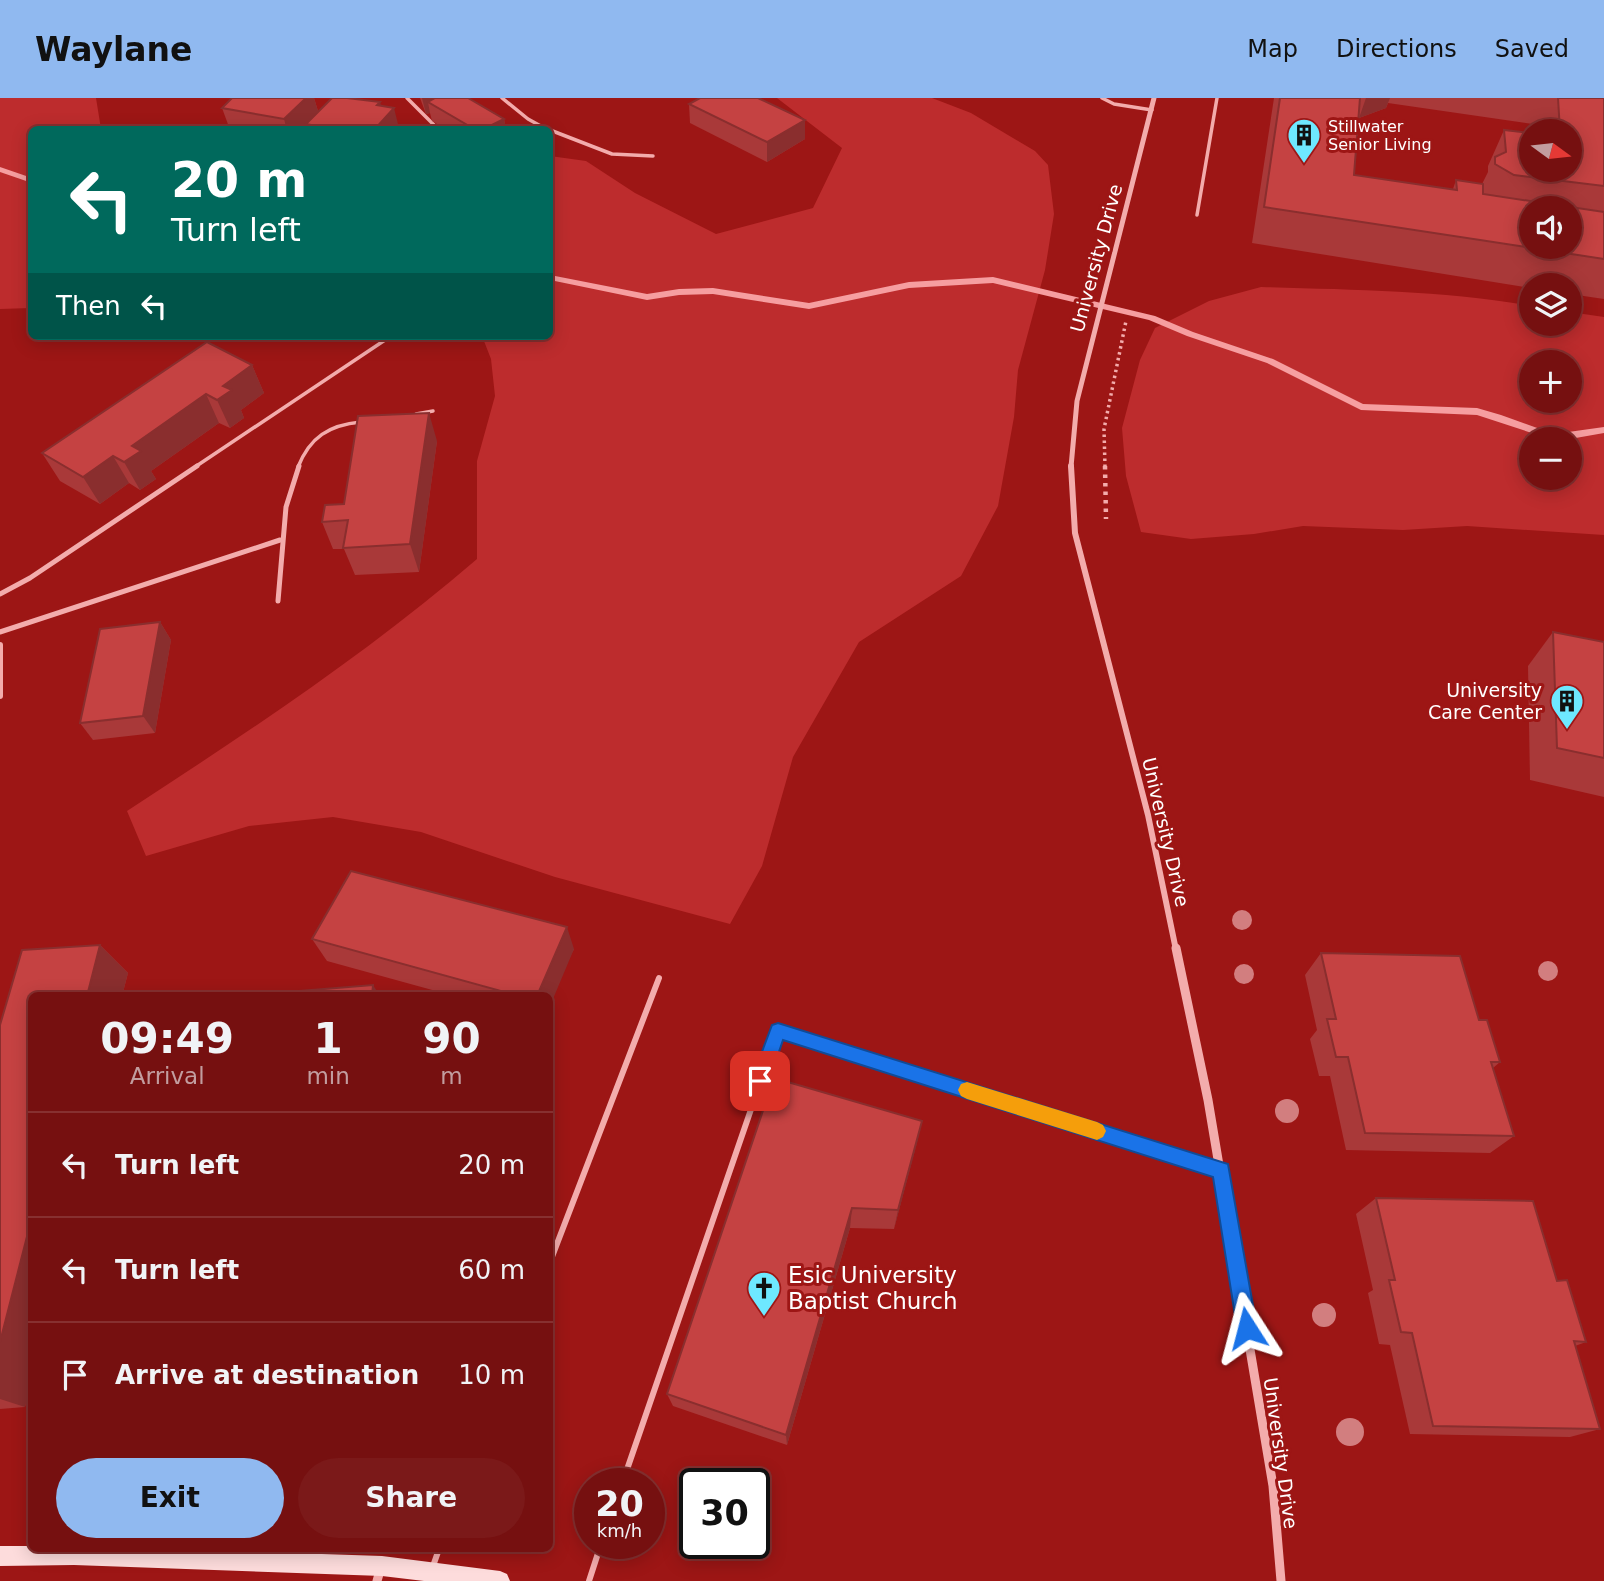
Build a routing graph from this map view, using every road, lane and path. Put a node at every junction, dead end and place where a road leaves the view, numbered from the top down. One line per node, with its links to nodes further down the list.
1 (407, 98): 7 (lane)
2 (502, 98): 8 (lane)
3 (1102, 98): 6 (lane)
4 (1154, 98): 6 (street, University Drive)
5 (1217, 98): 11 (lane)
6 (1152, 110): 25 (street, University Drive)
7 (435, 126)
8 (541, 126)
9 (553, 132): 10 (lane)
10 (653, 156)
11 (1197, 215)
12 (1127, 317): 17 (path)
13 (385, 340): 19 (lane)
14 (433, 411): 15 (lane)
15 (407, 415)
16 (369, 421): 18 (lane)
17 (1106, 519)
18 (280, 540): 20 (lane); 21 (lane)
19 (0, 594)
20 (278, 601)
21 (0, 632)
22 (0, 645): 23 (street)
23 (0, 696)
24 (659, 978): 26 (lane)
25 (1221, 1170): 27 (lane); 36 (street, University Drive)
26 (553, 1254)
27 (628, 1468)
28 (438, 1552): 32 (lane)
29 (121, 1553): 30 (street); 33 (street)
30 (0, 1556)
31 (596, 1559): 35 (lane)
32 (430, 1573): 33 (street); 34 (street)
33 (380, 1574)
34 (500, 1581)
35 (589, 1581)
36 (1281, 1581)

